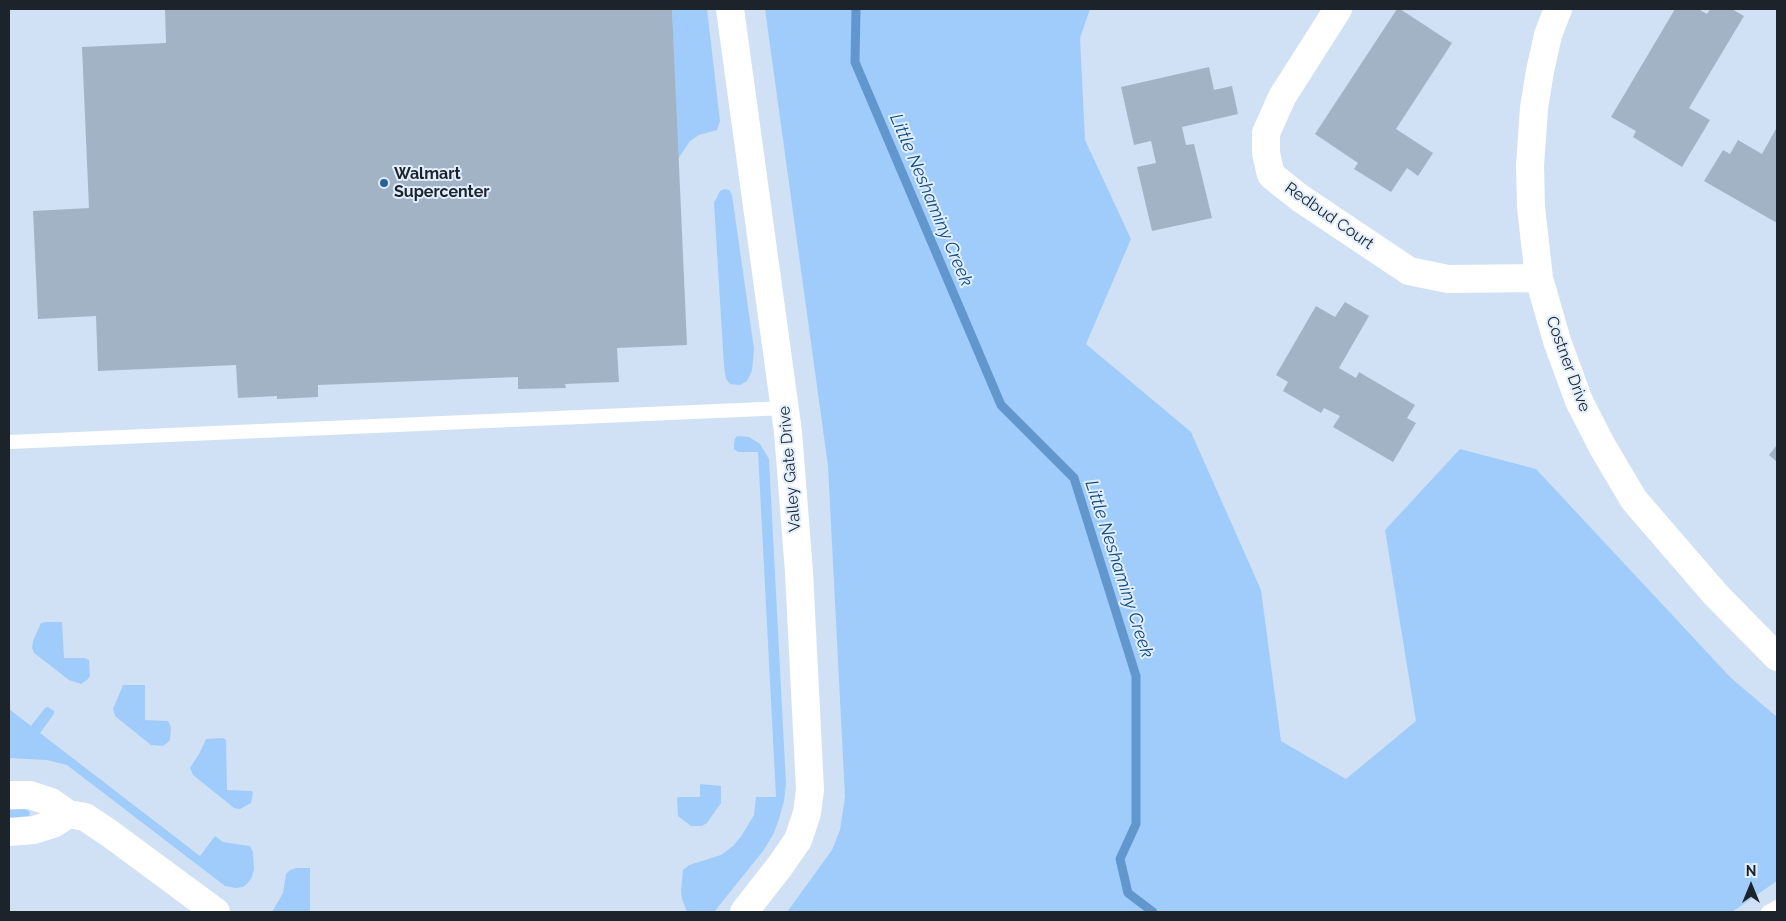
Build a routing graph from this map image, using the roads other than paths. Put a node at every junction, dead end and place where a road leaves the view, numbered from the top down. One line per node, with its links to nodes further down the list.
1 (730, 9): 5 (street, Valley Gate Drive)
2 (1338, 9): 4 (street, Redbud Court)
3 (1558, 9): 4 (street, Costner Drive)
4 (1539, 278): 7 (street, Costner Drive)
5 (785, 408): 6 (lane); 13 (street, Valley Gate Drive)
6 (9, 442)
7 (1777, 657)
8 (9, 795): 9 (street)
9 (68, 814): 10 (street); 12 (street)
10 (9, 832)
11 (1777, 907): 14 (lane)
12 (216, 912)
13 (744, 912)
14 (1768, 912)

